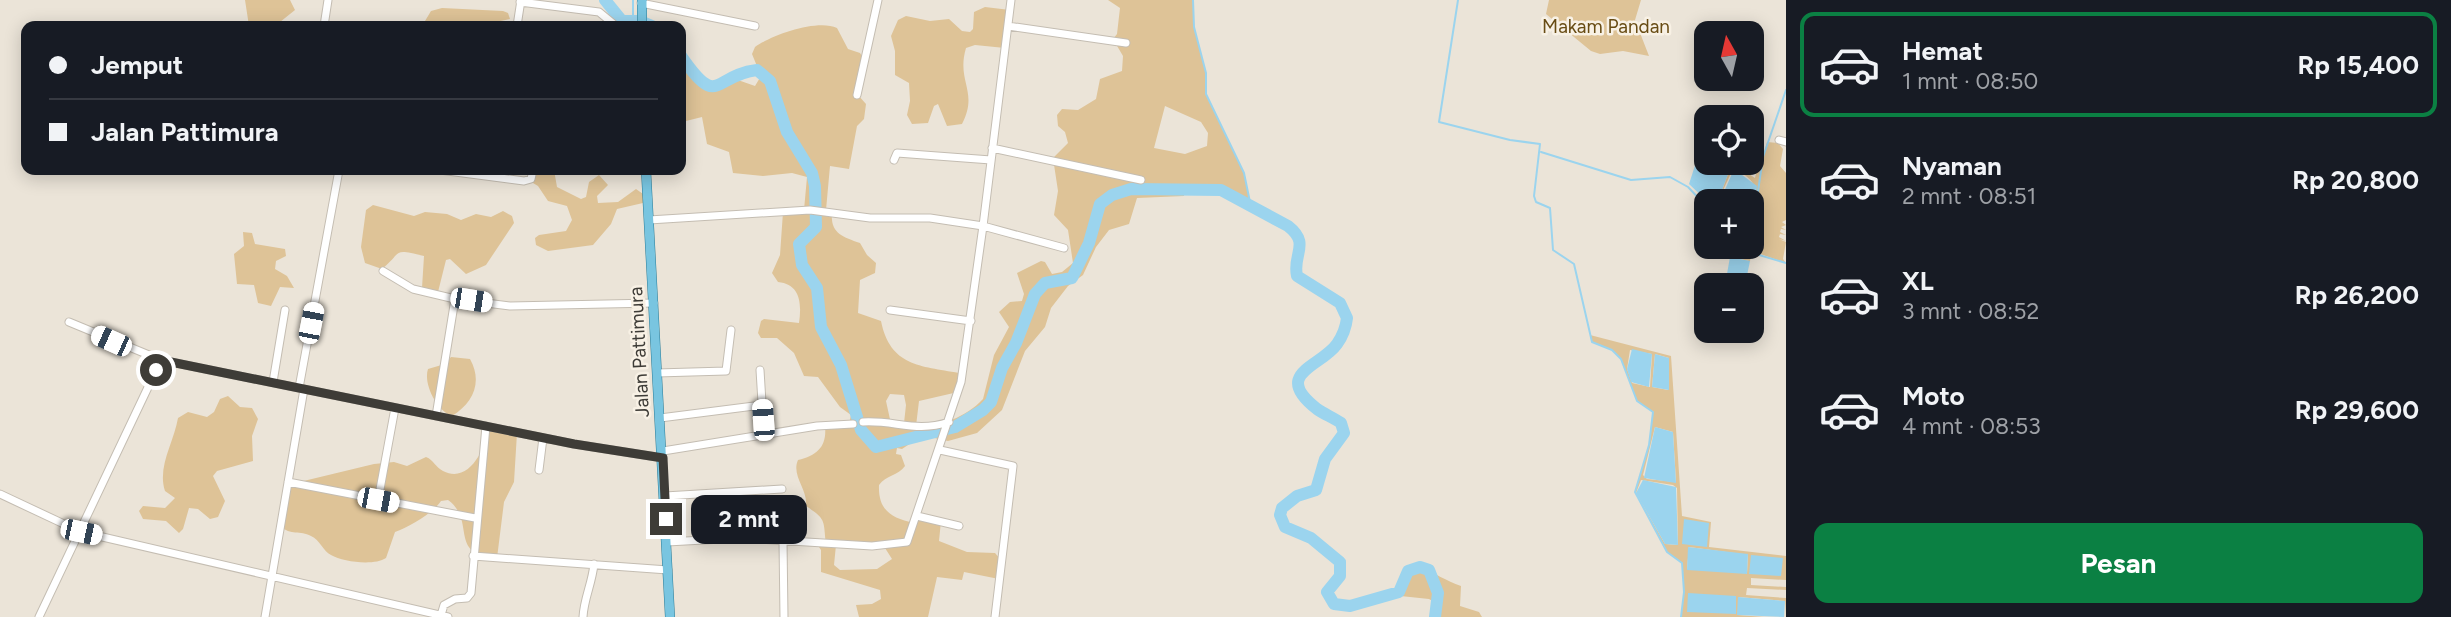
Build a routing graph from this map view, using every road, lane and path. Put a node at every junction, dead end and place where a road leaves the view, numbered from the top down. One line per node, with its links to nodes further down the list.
1 (328, 0): 6 (street)
2 (878, 0): 13 (street)
3 (1011, 0): 11 (street)
4 (521, 1): 7 (street); 8 (street)
5 (642, 1): 9 (main road); 10 (street)
6 (325, 21)
7 (518, 21)
8 (611, 21)
9 (642, 21)
10 (755, 26)
11 (1008, 26): 12 (street); 14 (street)
12 (1126, 43)
13 (858, 95)
14 (992, 148): 16 (street); 21 (street)
15 (894, 160): 16 (street)
16 (991, 160): 23 (street)
17 (338, 175): 37 (street)
18 (478, 175): 19 (street)
19 (532, 175)
20 (646, 175): 22 (main road, Jalan Pattimura)
21 (1141, 180)
22 (649, 220): 23 (street); 27 (main road, Jalan Pattimura)
23 (983, 226): 24 (street); 30 (street)
24 (1064, 248)
25 (383, 271): 26 (street)
26 (455, 299): 27 (street); 40 (street)
27 (654, 303): 35 (main road, Jalan Pattimura)
28 (285, 310): 36 (street)
29 (890, 310): 30 (street)
30 (971, 321): 43 (street)
31 (69, 322): 33 (street)
32 (731, 330): 35 (street)
33 (161, 360): 36 (street); 59 (street)
34 (760, 370): 38 (street)
35 (657, 373): 41 (main road, Jalan Pattimura)
36 (273, 382): 37 (street)
37 (301, 388): 39 (street); 51 (street)
38 (762, 405): 41 (street); 46 (street)
39 (395, 408): 40 (street); 55 (street)
40 (436, 416): 45 (street)
41 (660, 418): 49 (main road, Jalan Pattimura)
42 (863, 422): 43 (street)
43 (949, 423): 48 (street)
44 (853, 424): 46 (street)
45 (486, 426): 47 (street); 57 (street)
46 (764, 435): 49 (street)
47 (542, 438): 49 (street); 50 (street)
48 (940, 450): 56 (street); 73 (street)
49 (663, 455): 54 (main road, Jalan Pattimura)
50 (539, 470)
51 (288, 482): 55 (street); 65 (street)
52 (782, 489): 54 (street)
53 (0, 494): 59 (street)
54 (665, 496): 61 (main road, Jalan Pattimura)
55 (378, 500): 57 (street)
56 (917, 516): 58 (street); 60 (street)
57 (475, 518): 62 (street)
58 (959, 526)
59 (81, 532): 65 (street); 68 (street)
60 (783, 541): 61 (street); 72 (street)
61 (667, 542): 64 (main road, Jalan Pattimura)
62 (473, 556): 63 (street); 67 (street)
63 (594, 564): 64 (street); 70 (street)
64 (668, 570): 71 (main road, Jalan Pattimura)
65 (272, 574): 66 (street); 69 (street)
66 (420, 614): 67 (street)
67 (444, 616)
68 (39, 617)
69 (265, 617)
70 (583, 617)
71 (670, 617)
72 (784, 617)
73 (995, 617)

